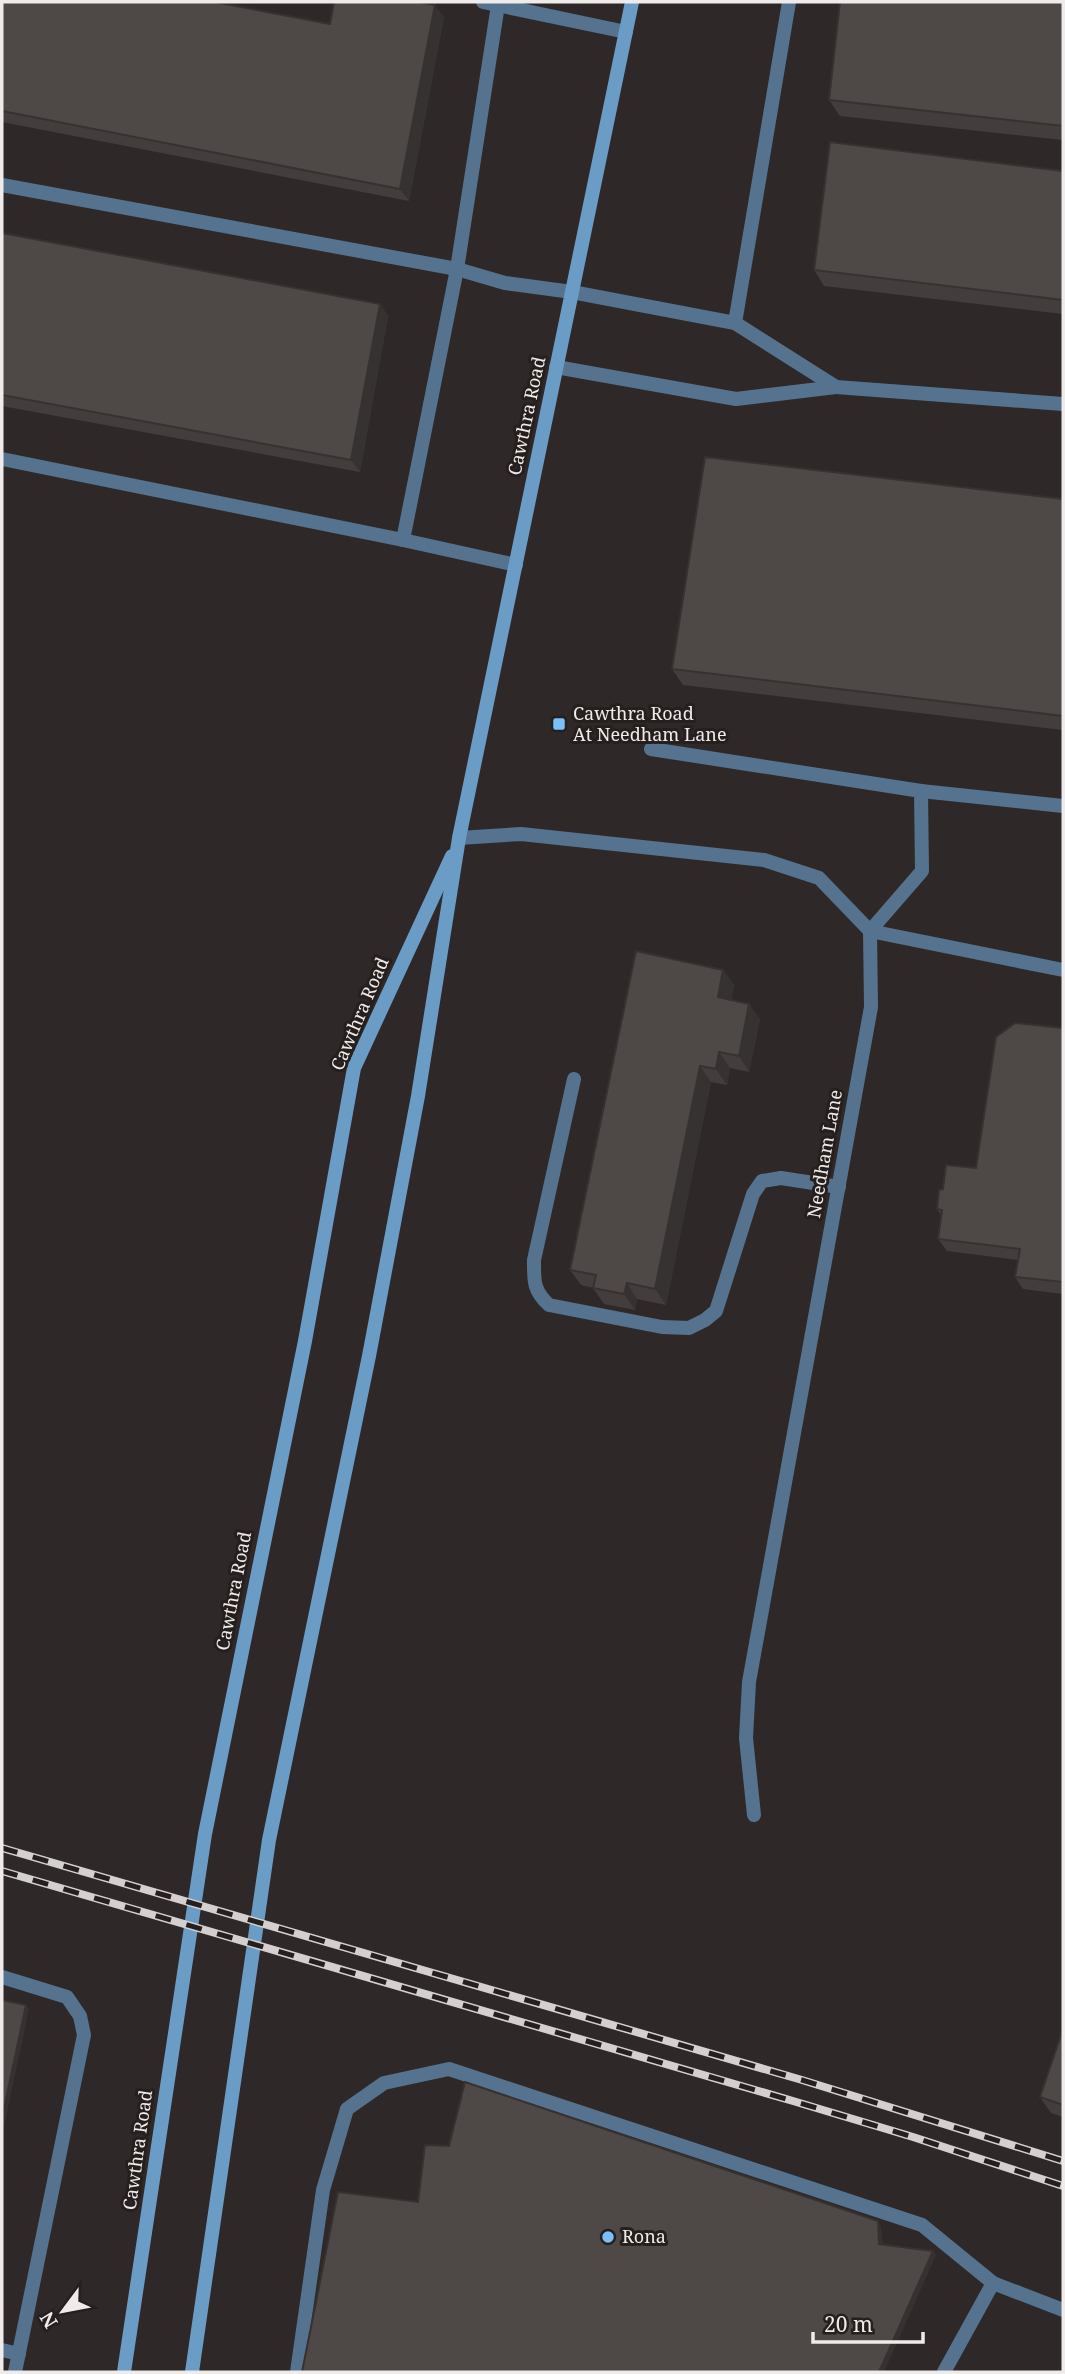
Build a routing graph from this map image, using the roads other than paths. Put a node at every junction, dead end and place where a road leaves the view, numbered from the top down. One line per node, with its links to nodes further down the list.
1 (632, 2): 4 (main road, Cawthra Road)
2 (789, 2): 8 (street)
3 (490, 3): 4 (street); 6 (street)
4 (626, 32): 7 (main road, Cawthra Road)
5 (2, 185): 6 (street)
6 (457, 268): 7 (street); 13 (street)
7 (572, 292): 8 (street); 9 (main road, Cawthra Road)
8 (735, 323): 10 (street)
9 (556, 367): 10 (street); 14 (main road, Cawthra Road)
10 (836, 387): 11 (street)
11 (1063, 404)
12 (2, 458): 13 (street)
13 (403, 540): 14 (street)
14 (516, 565): 18 (main road, Cawthra Road)
15 (651, 749): 16 (street)
16 (921, 791): 17 (street); 19 (street)
17 (1063, 806)
18 (460, 838): 19 (street); 30 (main road, Cawthra Road); 31 (main road, Cawthra Road)
19 (870, 930): 20 (street); 22 (street, Needham Lane)
20 (1063, 970)
21 (575, 1079): 22 (street)
22 (839, 1187): 23 (street, Needham Lane)
23 (754, 1815)
24 (2, 1977): 28 (street)
25 (993, 2283): 26 (street); 32 (street); 33 (street)
26 (1063, 2310)
27 (2, 2350): 28 (street)
28 (19, 2354): 29 (street)
29 (15, 2372)
30 (124, 2372)
31 (192, 2372)
32 (297, 2372)
33 (944, 2372)

